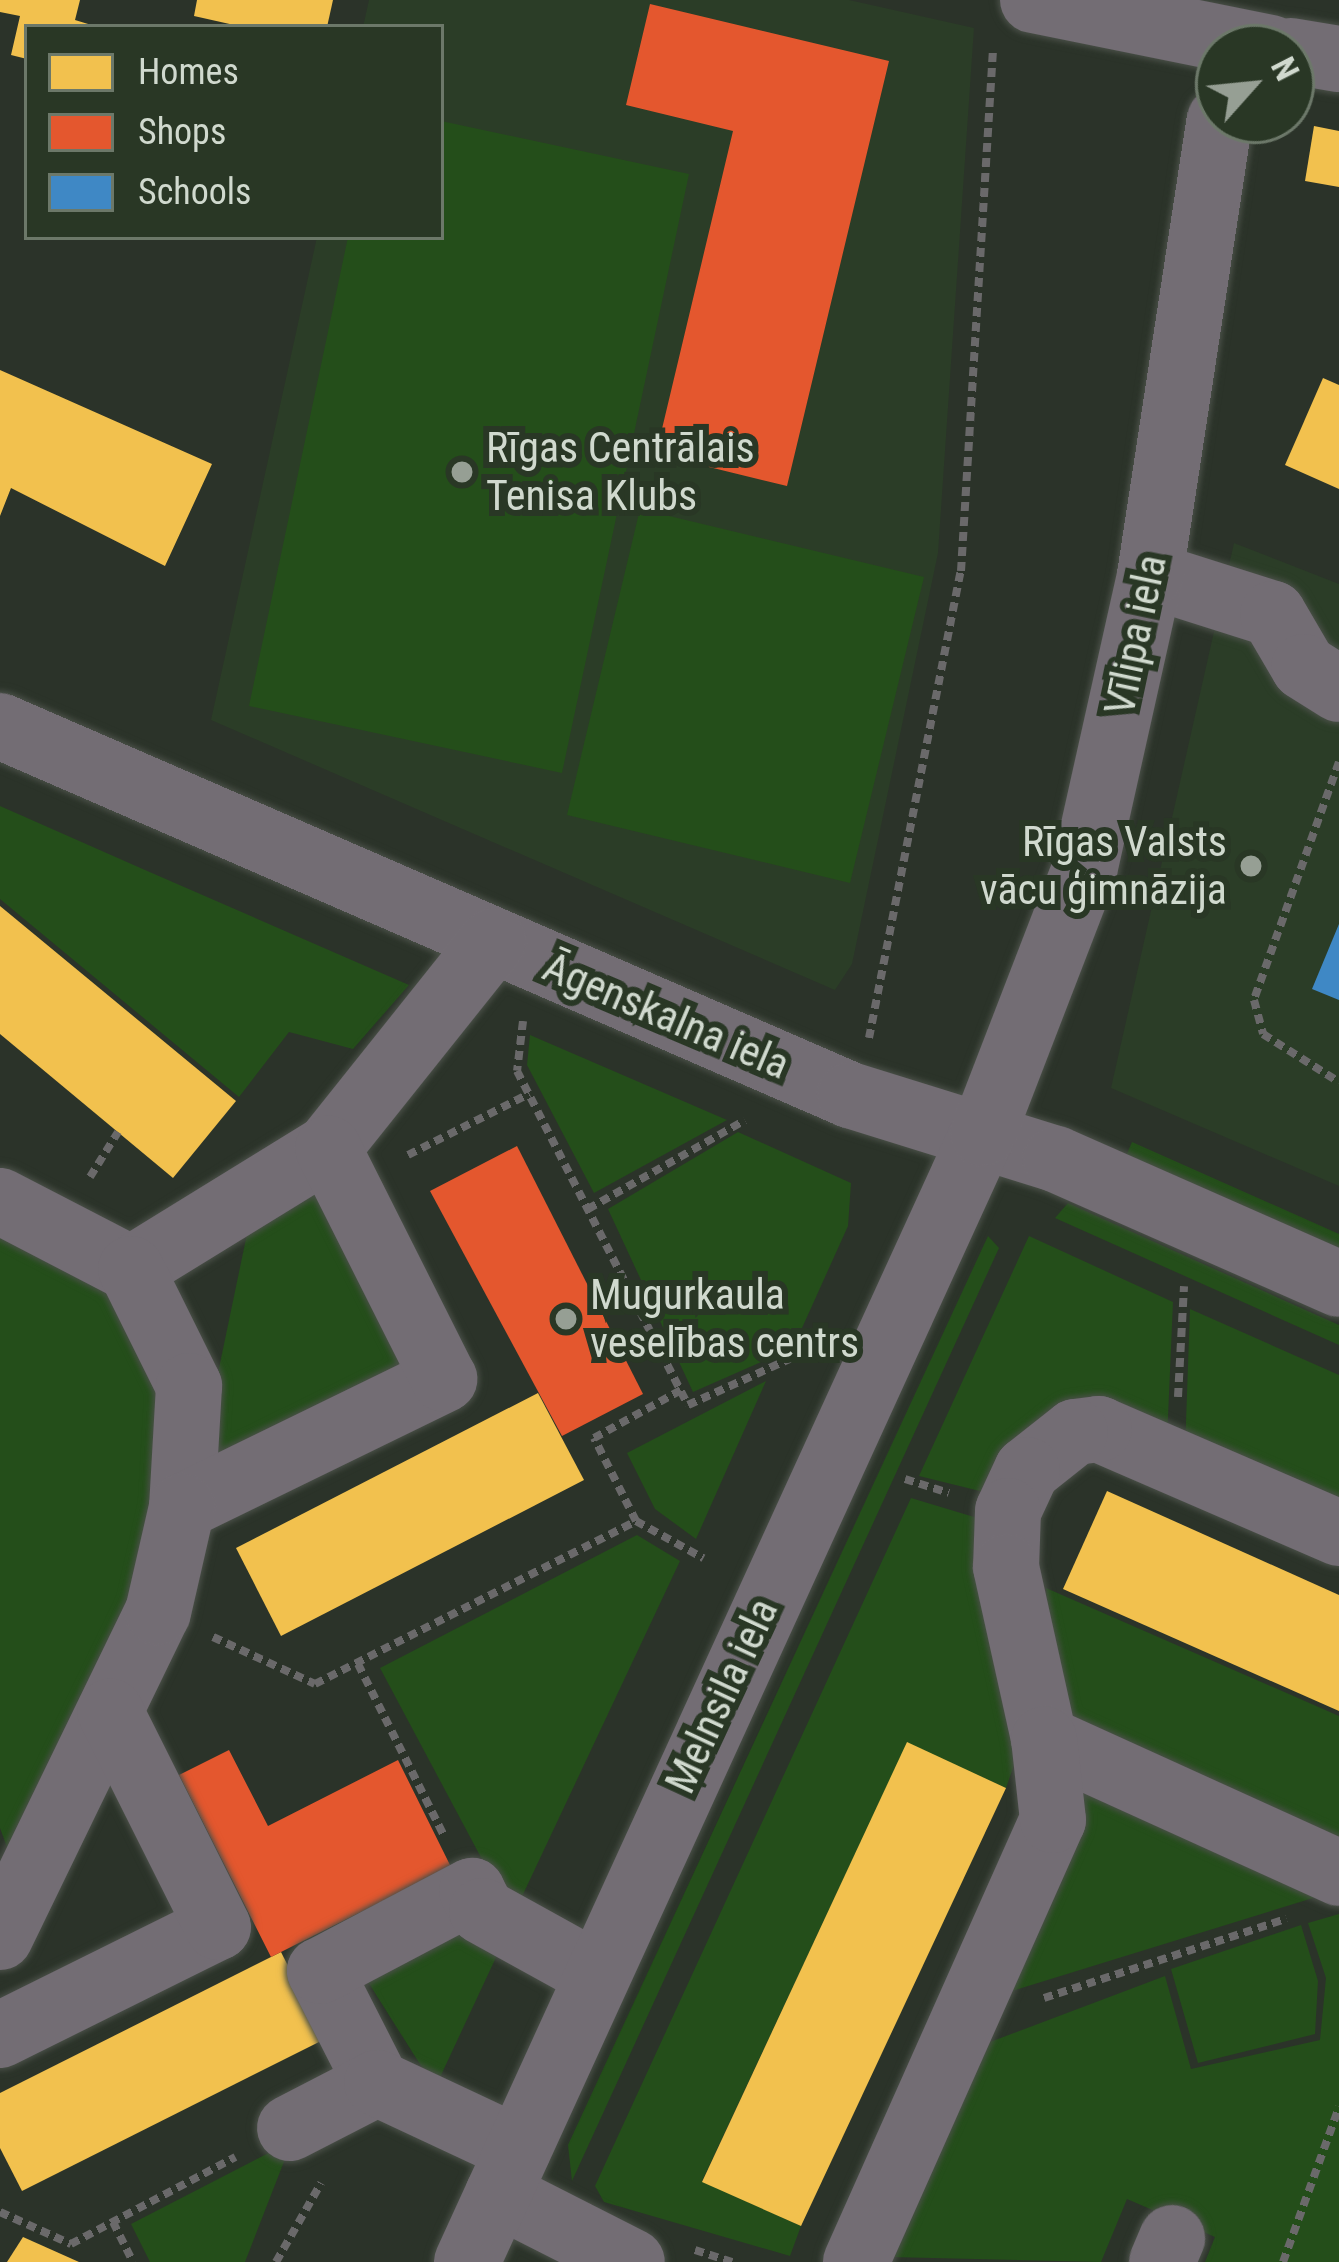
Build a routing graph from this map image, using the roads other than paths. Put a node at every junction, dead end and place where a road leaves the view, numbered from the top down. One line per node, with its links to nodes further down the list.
1 (1014, 12): 2 (street)
2 (1195, 32)
3 (1216, 144): 4 (street, Vīlipa iela)
4 (1150, 574): 5 (street); 8 (street, Vīlipa iela)
5 (1339, 689)
6 (0, 727): 7 (street, Āgenskalna iela)
7 (493, 941): 8 (street, Āgenskalna iela); 9 (street)
8 (983, 1133): 12 (street, Āgenskalna iela); 19 (street, Melnsila iela)
9 (338, 1167): 11 (street); 13 (street)
10 (0, 1201): 11 (street)
11 (131, 1269): 13 (street)
12 (1339, 1285)
13 (182, 1507): 15 (street)
14 (1339, 1532): 16 (street)
15 (110, 1711): 18 (street); 20 (street)
16 (1044, 1739): 17 (street); 26 (street)
17 (1316, 1895)
18 (0, 1937)
19 (596, 1974): 21 (street); 23 (street, Melnsila iela)
20 (0, 2035)
21 (377, 2083): 22 (street); 23 (street)
22 (290, 2128)
23 (508, 2172): 24 (street, Melnsila iela); 25 (street)
24 (467, 2262)
25 (632, 2262)
26 (856, 2262)

